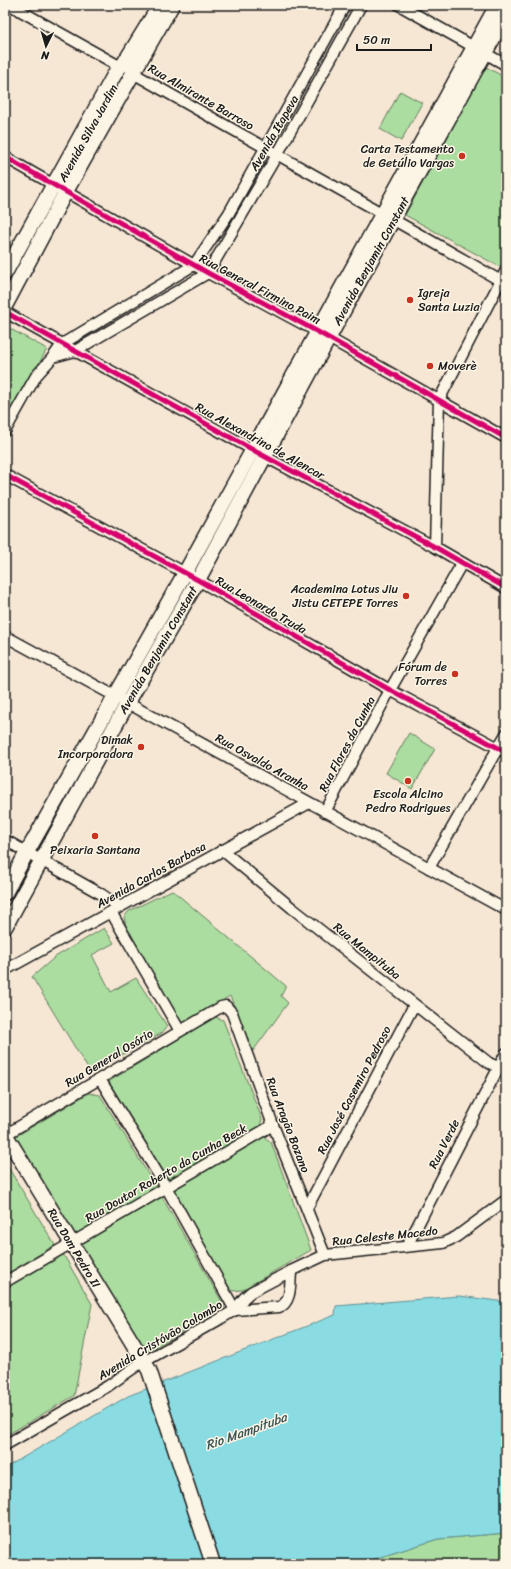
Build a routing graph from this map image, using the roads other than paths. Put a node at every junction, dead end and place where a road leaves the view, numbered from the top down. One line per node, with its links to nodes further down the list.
1 (10, 5): 11 (street, Rua Almirante Barroso)
2 (160, 5): 11 (main road, Avenida Silva Jardim)
3 (172, 5): 11 (main road, Avenida Silva Jardim)
4 (345, 5): 12 (street, Avenida Itapeva)
5 (361, 5): 13 (street, Avenida Itapeva)
6 (400, 5): 9 (street)
7 (497, 5): 9 (main road, Avenida Benjamin Constant)
8 (506, 15): 9 (main road, Avenida Benjamin Constant)
9 (479, 50): 10 (street); 17 (main road, Avenida Benjamin Constant)
10 (506, 65)
11 (127, 69): 12 (street, Rua Almirante Barroso); 15 (main road, Avenida Silva Jardim); 16 (main road, Avenida Silva Jardim)
12 (264, 148): 13 (street, Rua Almirante Barroso); 18 (street, Avenida Itapeva)
13 (277, 155): 17 (street, Rua Almirante Barroso); 21 (street, Avenida Itapeva)
14 (5, 157): 15 (street, Rua General Firmino Paim)
15 (53, 186): 16 (street, Rua General Firmino Paim); 20 (main road, Avenida Silva Jardim)
16 (66, 193): 18 (street, Rua General Firmino Paim); 23 (main road, Avenida Silva Jardim)
17 (387, 216): 22 (street, Rua Almirante Barroso); 25 (main road, Avenida Benjamin Constant)
18 (194, 265): 21 (street, Rua General Firmino Paim); 26 (street)
19 (506, 270): 22 (street)
20 (5, 273)
21 (208, 273): 25 (street, Rua General Firmino Paim); 27 (street)
22 (503, 282): 29 (street)
23 (5, 306)
24 (5, 312): 26 (street, Rua Alexandrino de Alencar)
25 (323, 335): 29 (street, Rua General Firmino Paim); 32 (main road, Avenida Benjamin Constant)
26 (62, 344): 27 (street, Rua Alexandrino de Alencar); 28 (street)
27 (75, 351): 28 (street); 32 (street, Rua Alexandrino de Alencar)
28 (53, 357): 30 (street)
29 (439, 400): 31 (street, Rua General Firmino Paim); 34 (street)
30 (5, 431)
31 (506, 438)
32 (259, 452): 34 (street, Rua Alexandrino de Alencar); 36 (main road, Avenida Benjamin Constant); 37 (main road, Avenida Benjamin Constant)
33 (5, 475): 36 (street, Rua Leonardo Truda)
34 (435, 547): 35 (street, Rua Alexandrino de Alencar)
35 (462, 563): 38 (street, Rua Alexandrino de Alencar); 40 (street, Rua Flores da Cunha)
36 (185, 573): 37 (street, Rua Leonardo Truda); 41 (main road, Avenida Benjamin Constant)
37 (198, 580): 40 (street, Rua Leonardo Truda); 42 (main road, Avenida Benjamin Constant)
38 (506, 588)
39 (5, 636): 41 (street, Rua Osvaldo Aranha)
40 (390, 690): 44 (street, Rua Leonardo Truda); 46 (street, Rua Flores da Cunha)
41 (115, 697): 42 (street, Rua Osvaldo Aranha); 49 (main road, Avenida Benjamin Constant)
42 (128, 704): 45 (street, Rua Osvaldo Aranha); 50 (main road, Avenida Benjamin Constant)
43 (506, 734): 44 (street)
44 (502, 750): 51 (street)
45 (309, 803): 46 (street, Rua Osvaldo Aranha); 48 (street, Avenida Carlos Barbosa)
46 (325, 812): 51 (street, Rua Osvaldo Aranha)
47 (5, 840): 49 (street)
48 (222, 850): 53 (street, Avenida Carlos Barbosa); 57 (street, Rua Mampituba)
49 (27, 852): 50 (street); 52 (main road, Avenida Benjamin Constant)
50 (41, 860): 53 (street); 55 (main road, Avenida Benjamin Constant)
51 (429, 868): 54 (street, Rua Osvaldo Aranha)
52 (5, 893)
53 (116, 910): 56 (street, Avenida Carlos Barbosa); 59 (street)
54 (506, 910)
55 (5, 927)
56 (5, 970)
57 (414, 1005): 61 (street, Rua Mampituba); 67 (street, Rua José Casemiro Pedroso)
58 (226, 1006): 59 (street, Rua General Osório); 63 (street, Rua Aragão Bozano)
59 (180, 1031): 62 (street, Rua General Osório)
60 (506, 1053): 61 (street, Rua Verde)
61 (498, 1067): 69 (street, Rua Verde)
62 (100, 1078): 64 (street, Rua General Osório); 65 (street)
63 (273, 1125): 65 (street, Rua Doutor Roberto da Cunha Beck); 67 (street, Rua Aragão Bozano)
64 (5, 1134): 68 (main road, Rua Dom Pedro II)
65 (166, 1187): 68 (street, Rua Doutor Roberto da Cunha Beck); 73 (street)
66 (506, 1200): 69 (street, Rua Celeste Macedo)
67 (307, 1208): 70 (street, Rua Aragão Bozano)
68 (71, 1243): 72 (street, Rua Doutor Roberto da Cunha Beck); 74 (main road, Rua Dom Pedro II)
69 (406, 1246): 70 (street, Rua Celeste Macedo)
70 (325, 1255): 71 (street, Avenida Cristóvão Colombo)
71 (291, 1271): 73 (street, Avenida Cristóvão Colombo); 73 (street)
72 (5, 1282)
73 (235, 1310): 74 (street, Avenida Cristóvão Colombo)
74 (144, 1362): 75 (street, Avenida Cristóvão Colombo); 76 (main road, Rua Dom Pedro II)
75 (5, 1445)
76 (213, 1564)

